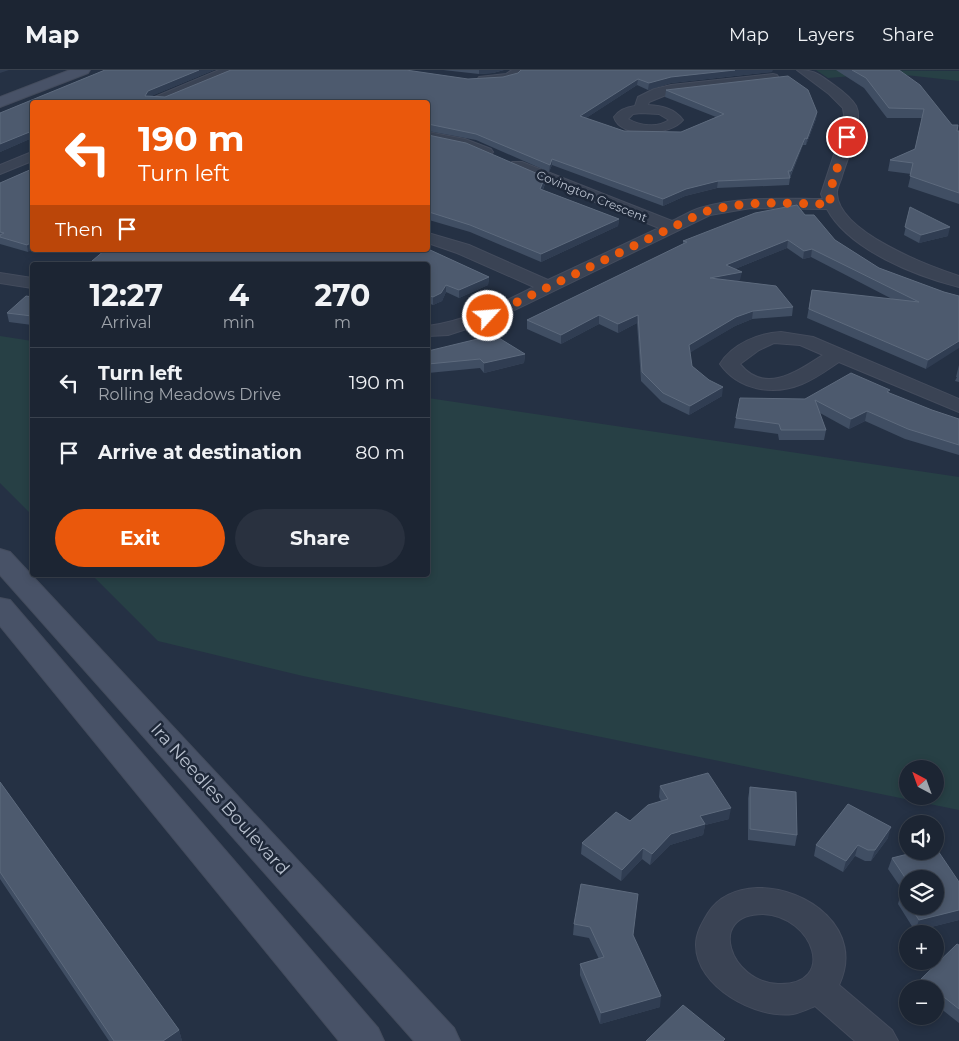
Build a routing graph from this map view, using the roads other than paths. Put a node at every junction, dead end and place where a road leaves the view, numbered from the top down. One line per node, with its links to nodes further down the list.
1 (58, 70): 7 (main road)
2 (83, 70): 9 (main road)
3 (230, 70): 8 (street)
4 (521, 70): 6 (street)
5 (806, 72): 10 (street); 14 (street)
6 (468, 79)
7 (0, 92)
8 (160, 100)
9 (0, 102)
10 (641, 109)
11 (430, 136): 15 (street, Covington Crescent)
12 (30, 157): 13 (street)
13 (0, 170)
14 (831, 204): 15 (street); 18 (street)
15 (672, 227): 20 (street)
16 (430, 239): 20 (street)
17 (0, 278): 19 (street)
18 (959, 282)
19 (30, 283)
20 (549, 286): 21 (street)
21 (430, 331)
22 (837, 355): 22 (street); 23 (street)
23 (959, 406)
24 (0, 558): 28 (main road, Ira Needles Boulevard)
25 (0, 607): 27 (main road)
26 (818, 988): 29 (street)
27 (364, 1041)
28 (440, 1041)
29 (880, 1041)

